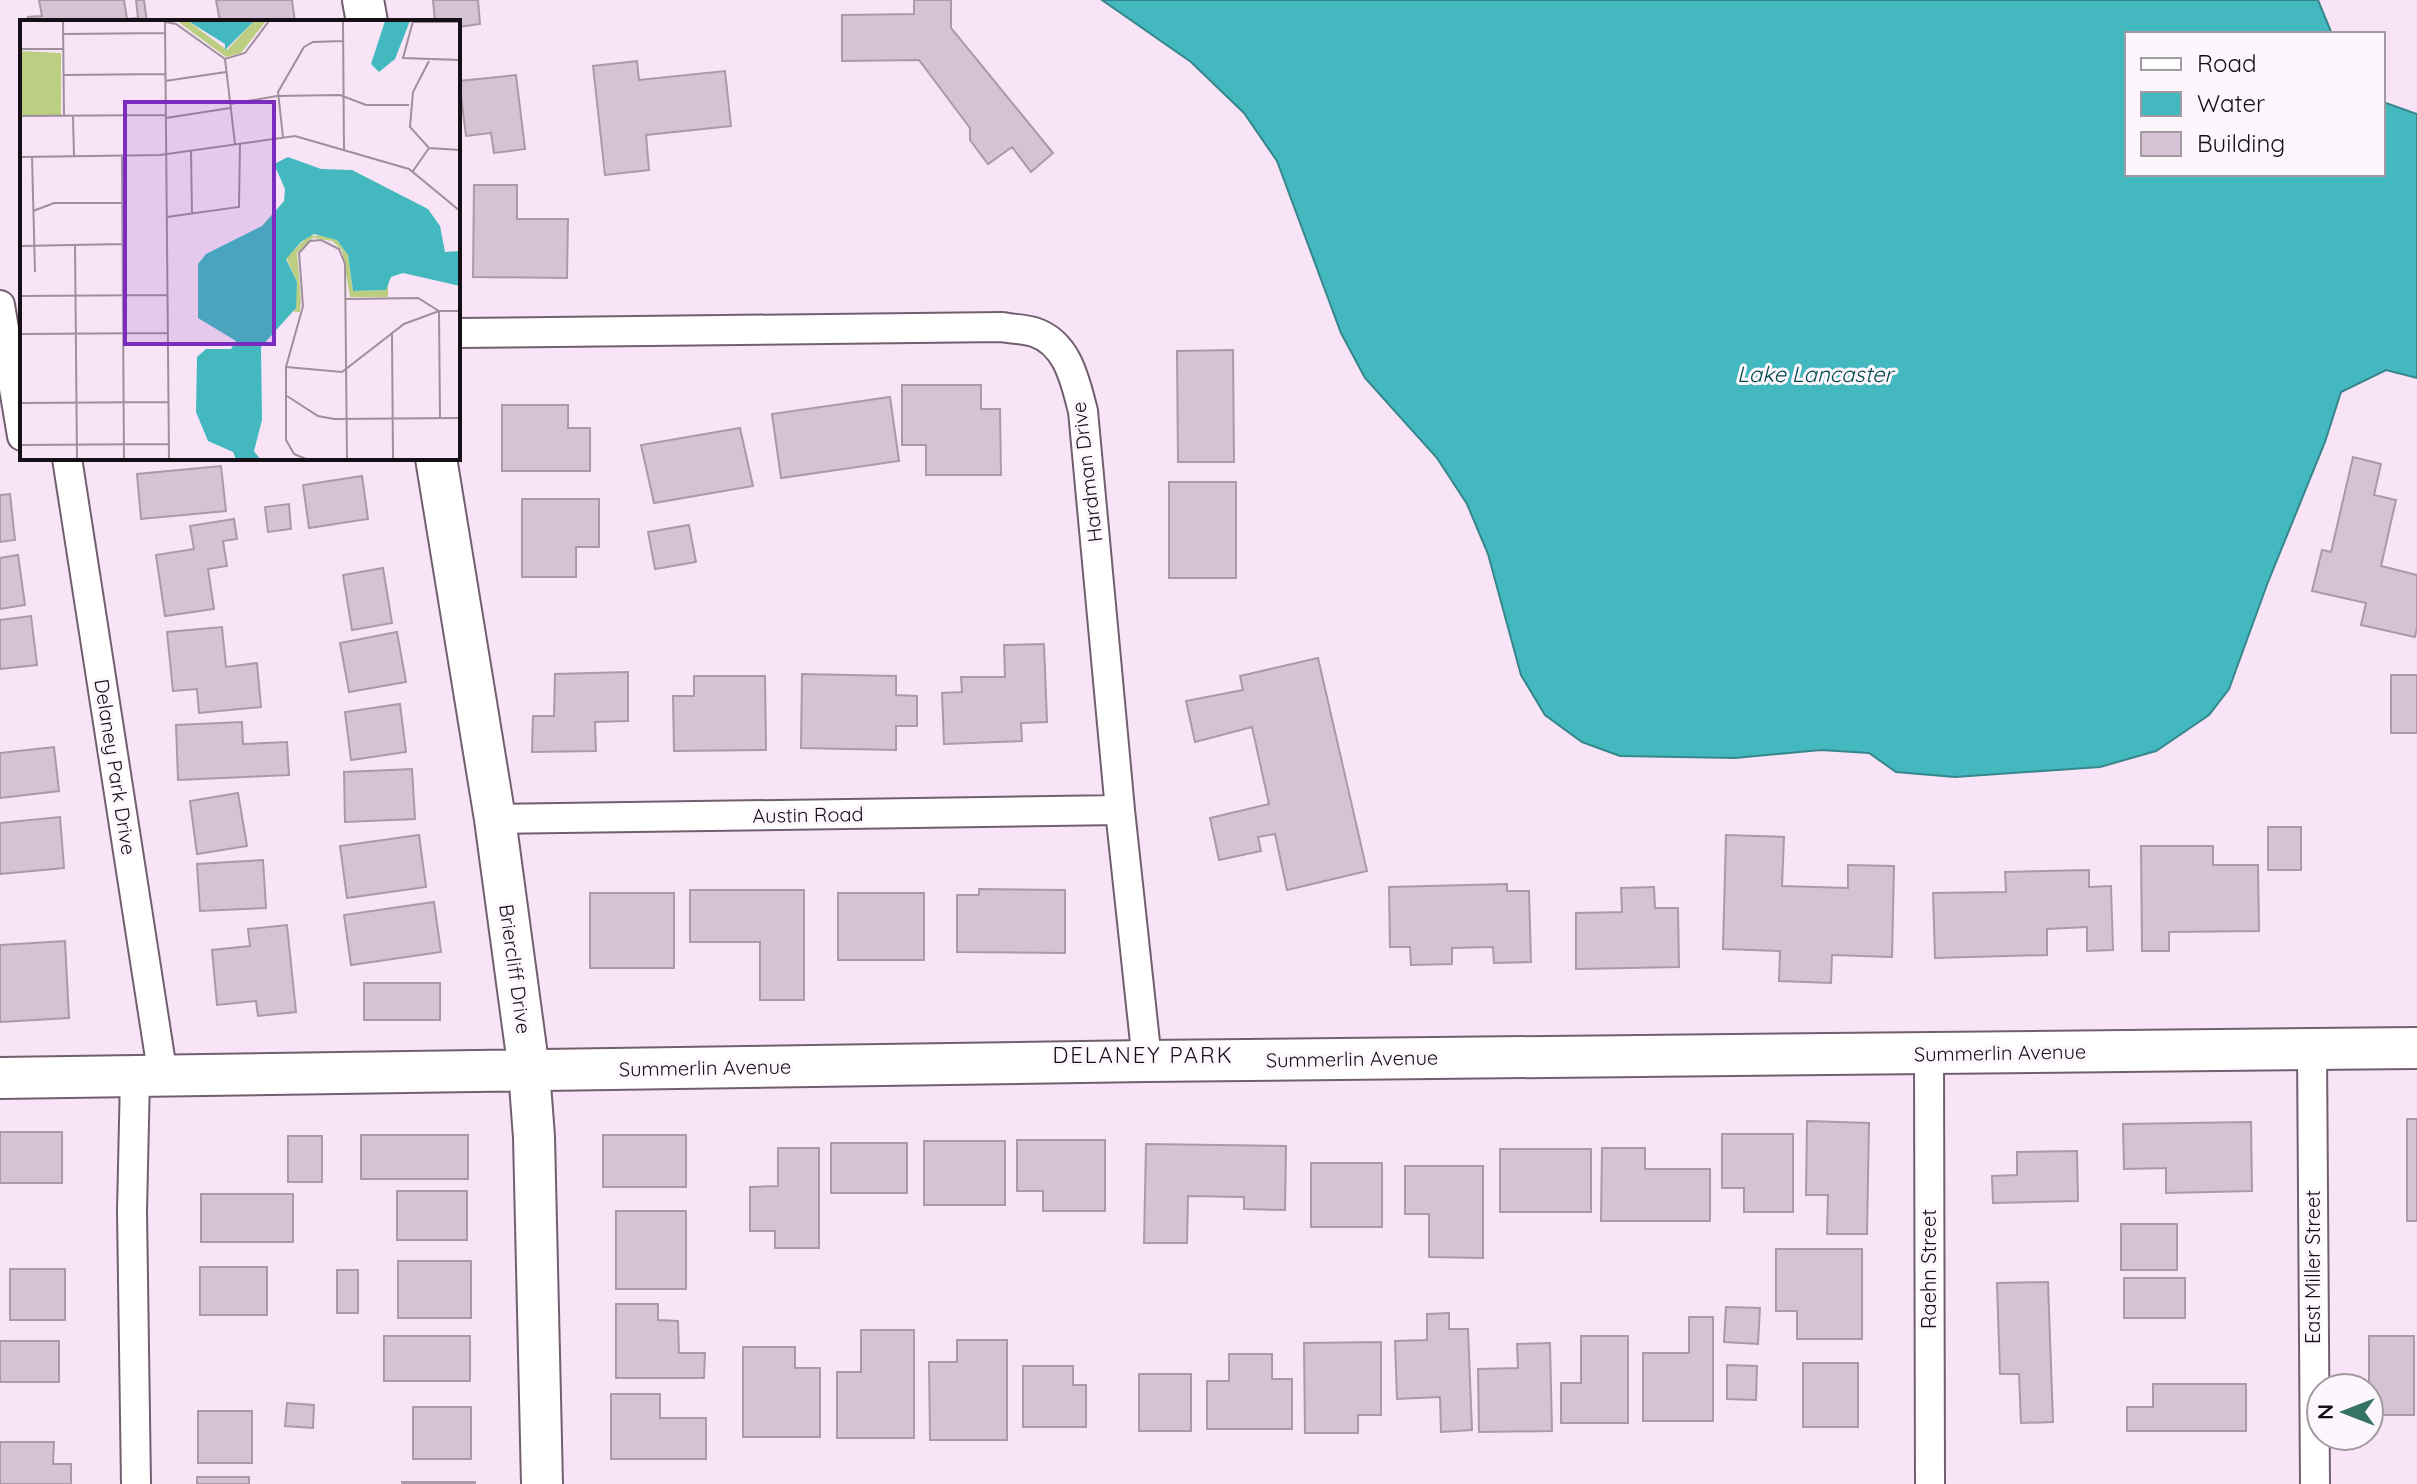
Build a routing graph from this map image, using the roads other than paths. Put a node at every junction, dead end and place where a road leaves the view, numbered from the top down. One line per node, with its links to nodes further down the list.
1 (363, 0): 2 (street)
2 (367, 20)
3 (0, 305): 5 (street)
4 (460, 333): 10 (street, Hardman Drive)
5 (20, 424)
6 (20, 436): 7 (street)
7 (0, 439)
8 (67, 460): 17 (street, Delaney Park Drive)
9 (436, 460): 11 (street, Briercliff Drive)
10 (1120, 810): 11 (street, Austin Road); 15 (street, Hardman Drive)
11 (495, 819): 16 (street, Briercliff Drive)
12 (2417, 1048): 13 (street, Summerlin Avenue)
13 (2312, 1049): 14 (street, Summerlin Avenue); 22 (street, East Miller Street)
14 (1929, 1054): 15 (street, Summerlin Avenue); 21 (street, Raehn Street)
15 (1147, 1061): 16 (street, Summerlin Avenue)
16 (529, 1071): 17 (street, Summerlin Avenue); 20 (street, Briercliff Drive)
17 (149, 1077): 18 (street, Summerlin Avenue); 19 (street, Delaney Park Drive)
18 (0, 1078)
19 (136, 1484)
20 (542, 1484)
21 (1930, 1484)
22 (2315, 1484)

